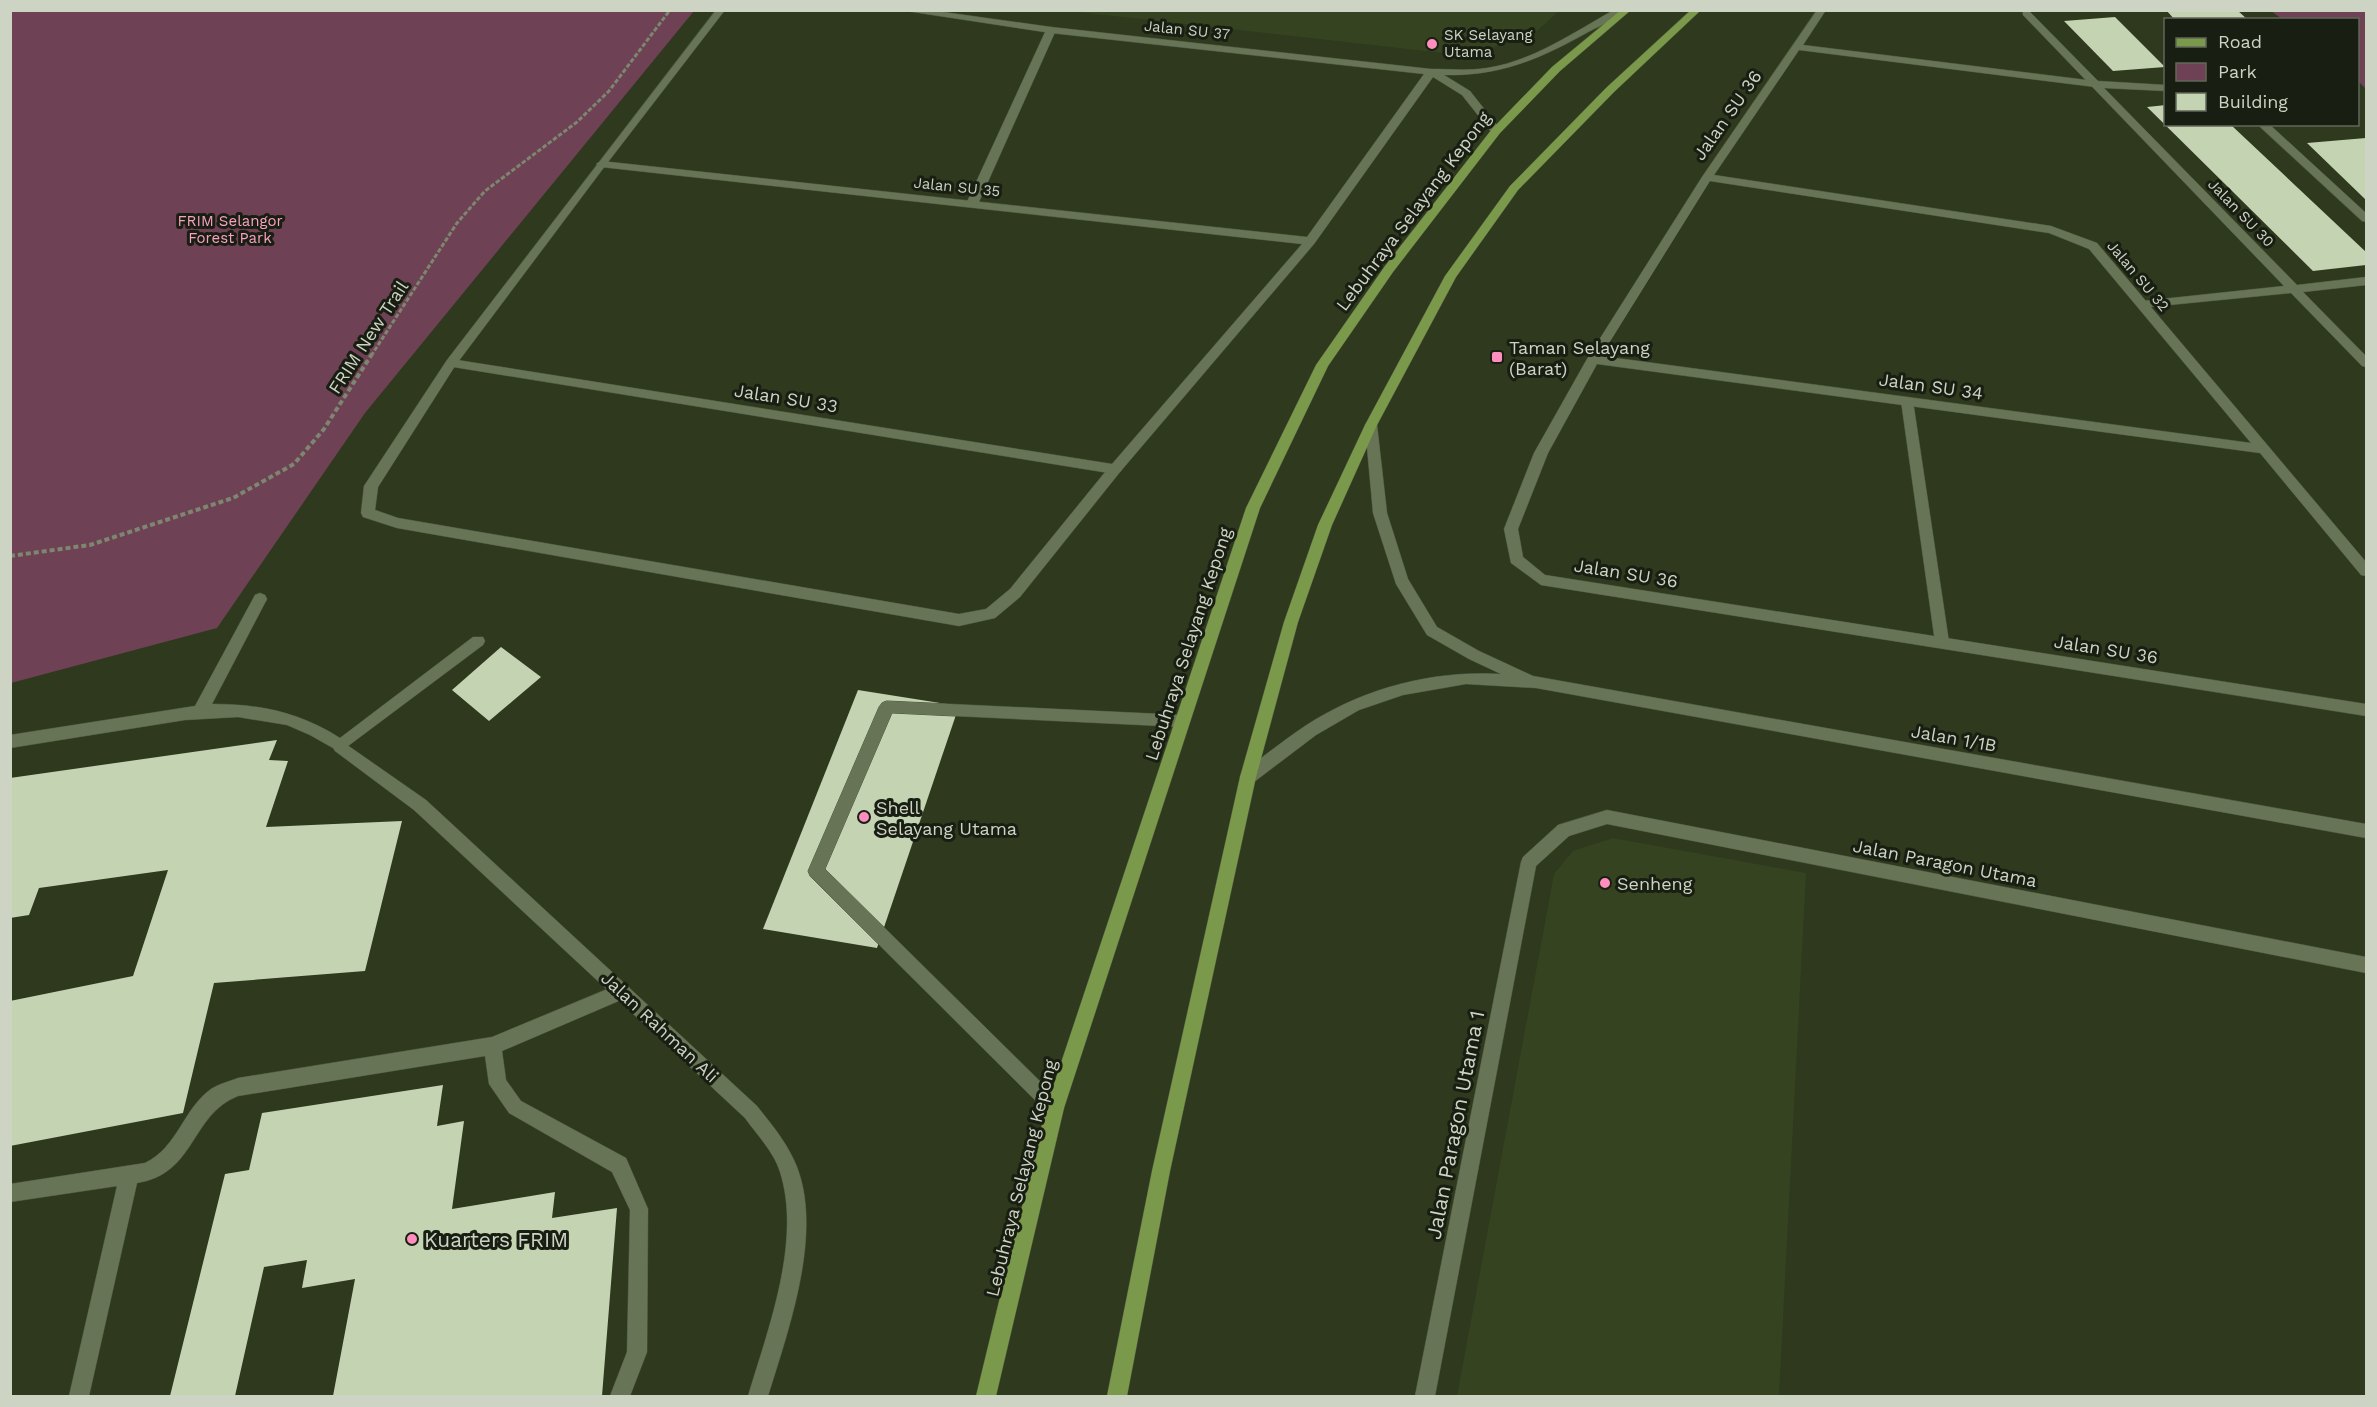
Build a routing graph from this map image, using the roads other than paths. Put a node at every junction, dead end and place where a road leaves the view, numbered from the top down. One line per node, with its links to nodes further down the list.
1 (721, 10): 15 (street)
2 (904, 10): 8 (street, Jalan SU 37)
3 (1622, 10): 10 (street, Jalan SU 37)
4 (1627, 10): 14 (main road, Lebuhraya Selayang Kepong)
5 (1696, 10): 27 (main road)
6 (1822, 10): 9 (street, Jalan SU 36)
7 (2026, 13): 11 (street, Jalan SU 30)
8 (1051, 30): 10 (street, Jalan SU 37); 17 (street)
9 (1799, 47): 11 (street); 16 (street, Jalan SU 36)
10 (1431, 72): 14 (street); 19 (street)
11 (2095, 84): 12 (street); 21 (street, Jalan SU 30)
12 (2164, 88)
13 (2264, 126): 18 (street)
14 (1496, 131): 37 (main road, Lebuhraya Selayang Kepong)
15 (601, 164): 17 (street, Jalan SU 35); 24 (street)
16 (1707, 177): 22 (street, Jalan SU 32); 23 (street, Jalan SU 36)
17 (972, 204): 19 (street, Jalan SU 35)
18 (2367, 219)
19 (1310, 241): 29 (street)
20 (2367, 281): 21 (street)
21 (2295, 289): 22 (street); 25 (street, Jalan SU 30)
22 (2143, 305): 28 (street, Jalan SU 32)
23 (1593, 359): 26 (street, Jalan SU 34); 33 (street, Jalan SU 36)
24 (451, 363): 29 (street, Jalan SU 33); 29 (street)
25 (2367, 363)
26 (1907, 401): 28 (street, Jalan SU 34); 33 (street)
27 (1371, 425): 34 (street); 40 (main road)
28 (2264, 449): 30 (street, Jalan SU 32)
29 (1115, 469)
30 (2367, 571)
31 (260, 599): 35 (street)
32 (478, 641): 39 (street)
33 (1942, 642): 36 (street, Jalan SU 36)
34 (1536, 682): 40 (street); 41 (street, Jalan 1/1B)
35 (201, 710): 38 (street, Jalan Rahman Ali); 39 (street, Jalan Rahman Ali)
36 (2367, 710)
37 (1182, 722): 46 (main road, Lebuhraya Selayang Kepong); 46 (street)
38 (10, 742)
39 (340, 746): 44 (street, Jalan Rahman Ali)
40 (1248, 777): 53 (main road)
41 (2367, 831)
42 (1529, 862): 43 (street, Jalan Paragon Utama); 54 (street, Jalan Paragon Utama 1)
43 (2367, 965)
44 (622, 991): 45 (street); 51 (street, Jalan Rahman Ali)
45 (492, 1046): 47 (street); 50 (street)
46 (1055, 1108): 52 (main road, Lebuhraya Selayang Kepong)
47 (129, 1175): 48 (street); 49 (street)
48 (10, 1193)
49 (79, 1396)
50 (620, 1396)
51 (758, 1396)
52 (986, 1396)
53 (1117, 1396)
54 (1425, 1396)

